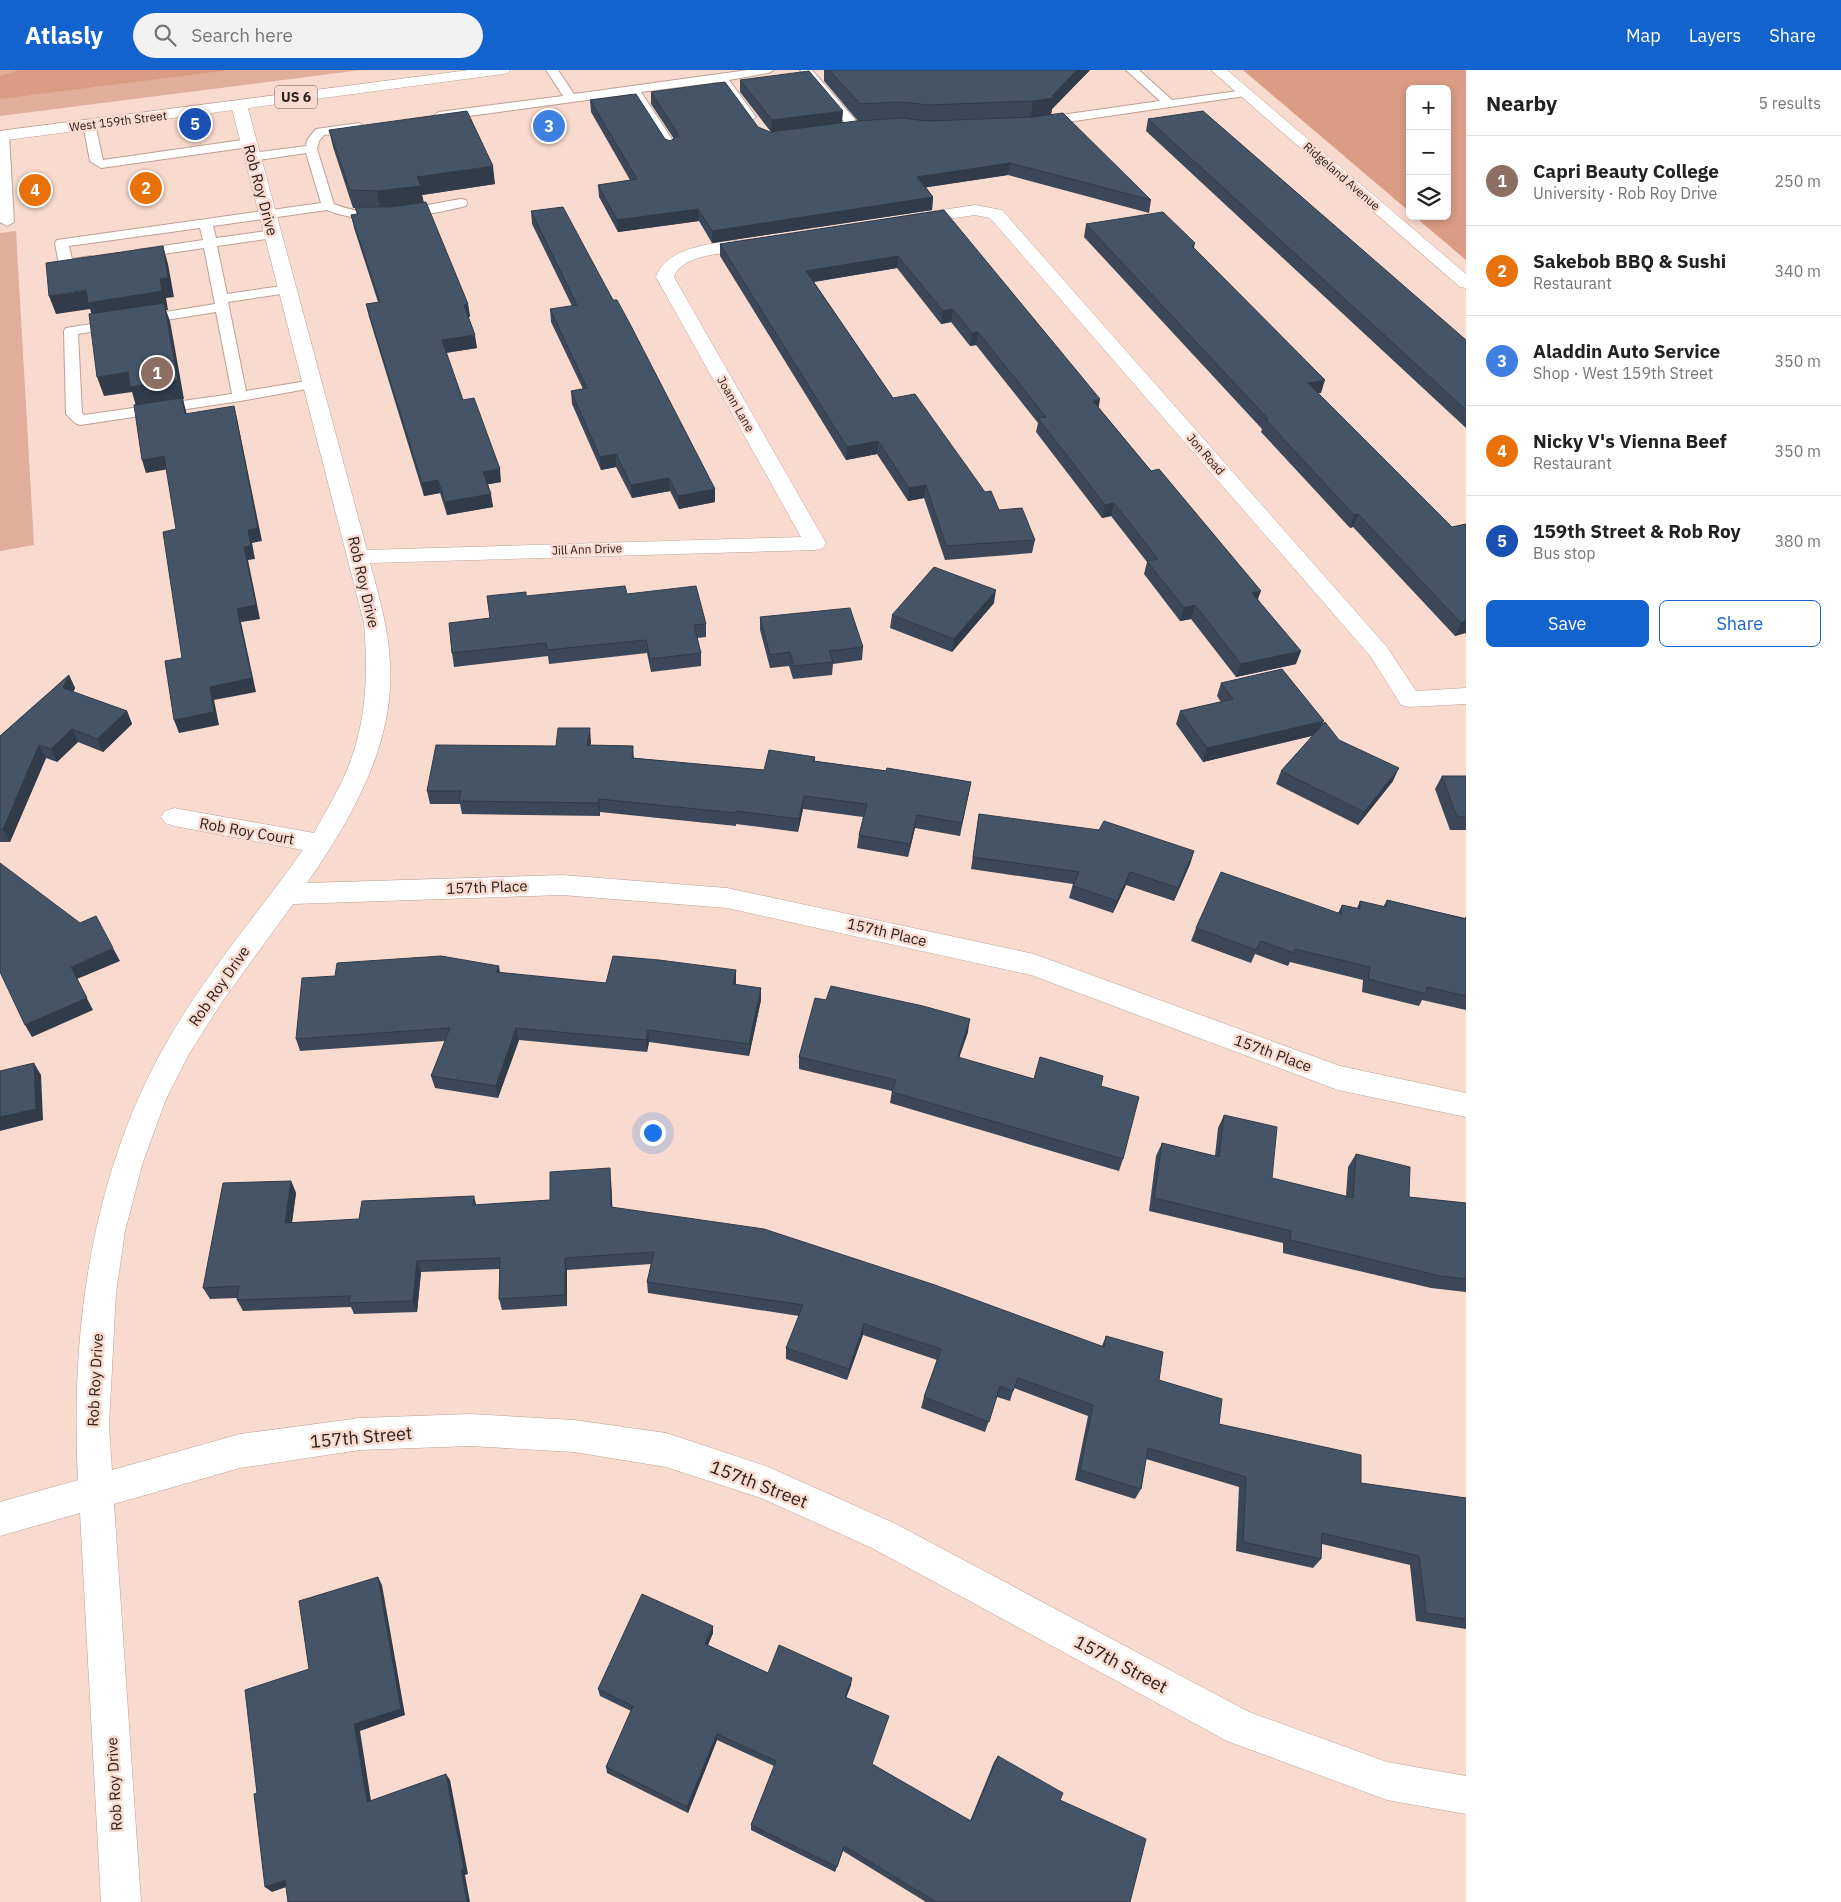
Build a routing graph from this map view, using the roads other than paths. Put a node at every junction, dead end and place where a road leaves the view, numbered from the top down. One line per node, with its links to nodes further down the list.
1 (504, 70): 12 (street, West 159th Street / US 6)
2 (552, 70): 10 (lane)
3 (768, 70): 7 (lane)
4 (806, 70): 18 (lane)
5 (1132, 70): 11 (lane)
6 (1218, 70): 9 (street, Ridgeland Avenue)
7 (721, 78): 8 (lane); 17 (lane)
8 (634, 90): 10 (lane); 20 (lane)
9 (1246, 93): 11 (lane); 33 (street, Ridgeland Avenue)
10 (571, 99): 13 (lane)
11 (1170, 104): 14 (lane)
12 (238, 105): 15 (street, West 159th Street / US 6); 22 (street, Rob Roy Drive)
13 (426, 118)
14 (1031, 123)
15 (89, 124): 19 (street, West 159th Street / US 6); 22 (lane)
16 (368, 126): 21 (lane)
17 (758, 128)
18 (838, 129)
19 (1, 136): 25 (lane)
20 (671, 147)
21 (311, 149): 22 (lane); 24 (lane)
22 (250, 150): 28 (street, Rob Roy Drive)
23 (462, 203): 24 (lane)
24 (328, 206): 28 (lane)
25 (7, 222)
26 (206, 222): 28 (lane); 30 (lane); 32 (lane)
27 (888, 223): 40 (street, Jon Road)
28 (270, 224): 30 (lane); 34 (street, Rob Roy Drive)
29 (772, 241): 38 (street, Joann Lane)
30 (210, 243): 31 (lane); 35 (lane)
31 (123, 255)
32 (104, 258)
33 (1466, 283)
34 (288, 290): 35 (lane); 36 (street, Rob Roy Drive)
35 (222, 303): 37 (lane); 37 (lane)
36 (313, 384): 37 (lane); 39 (street, Rob Roy Drive)
37 (240, 397)
38 (815, 543): 39 (street, Jill Ann Drive)
39 (359, 557): 42 (street, Rob Roy Drive)
40 (1466, 696)
41 (174, 818): 42 (street, Rob Roy Court)
42 (320, 844): 43 (street, Rob Roy Drive)
43 (286, 894): 44 (street, 157th Place); 45 (street, Rob Roy Drive)
44 (1466, 1105)
45 (96, 1491): 46 (street, 157th Street); 47 (street, 157th Street); 48 (street, Rob Roy Drive)
46 (0, 1518)
47 (1466, 1795)
48 (121, 1902)

